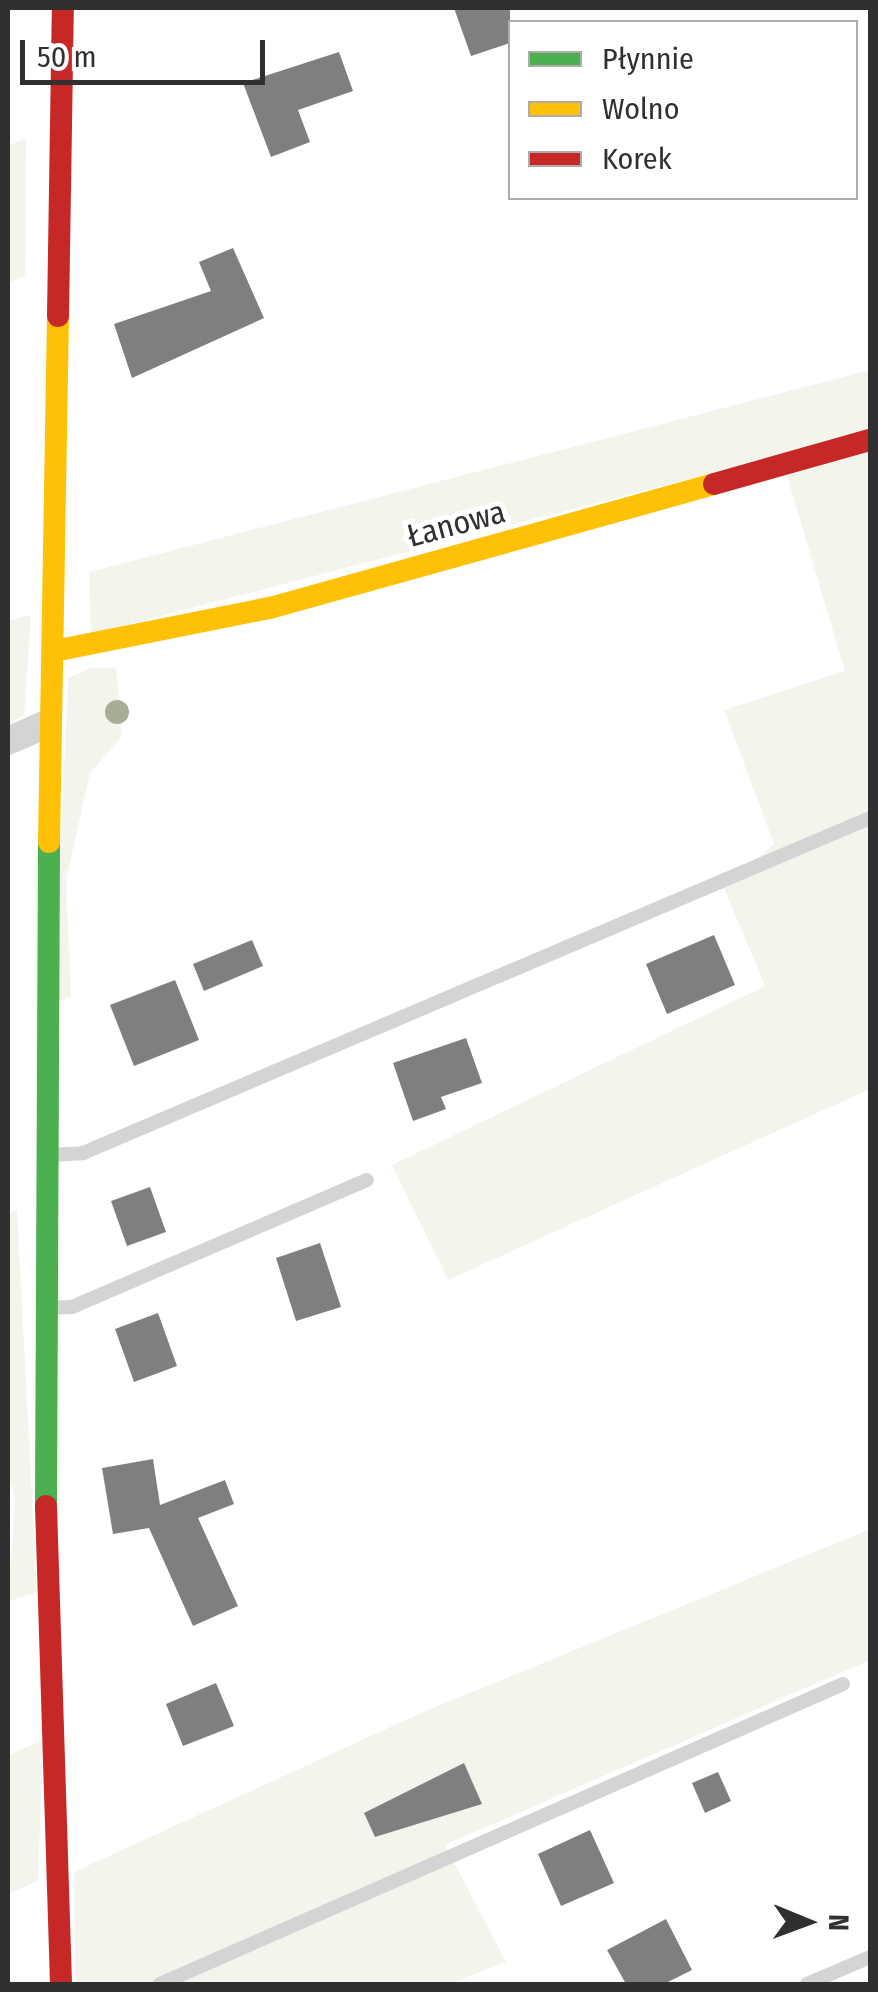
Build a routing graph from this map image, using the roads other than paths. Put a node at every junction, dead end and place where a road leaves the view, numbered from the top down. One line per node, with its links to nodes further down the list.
1 (63, 8): 3 (street)
2 (870, 440): 3 (street, Łanowa)
3 (54, 651): 4 (street)
4 (44, 725): 5 (street); 7 (street)
5 (8, 741)
6 (870, 818): 7 (lane)
7 (42, 1156): 9 (street)
8 (367, 1180): 9 (lane)
9 (41, 1308): 12 (street)
10 (843, 1684): 13 (lane)
11 (870, 1956): 14 (lane)
12 (61, 1984)
13 (160, 1984)
14 (807, 1984)

